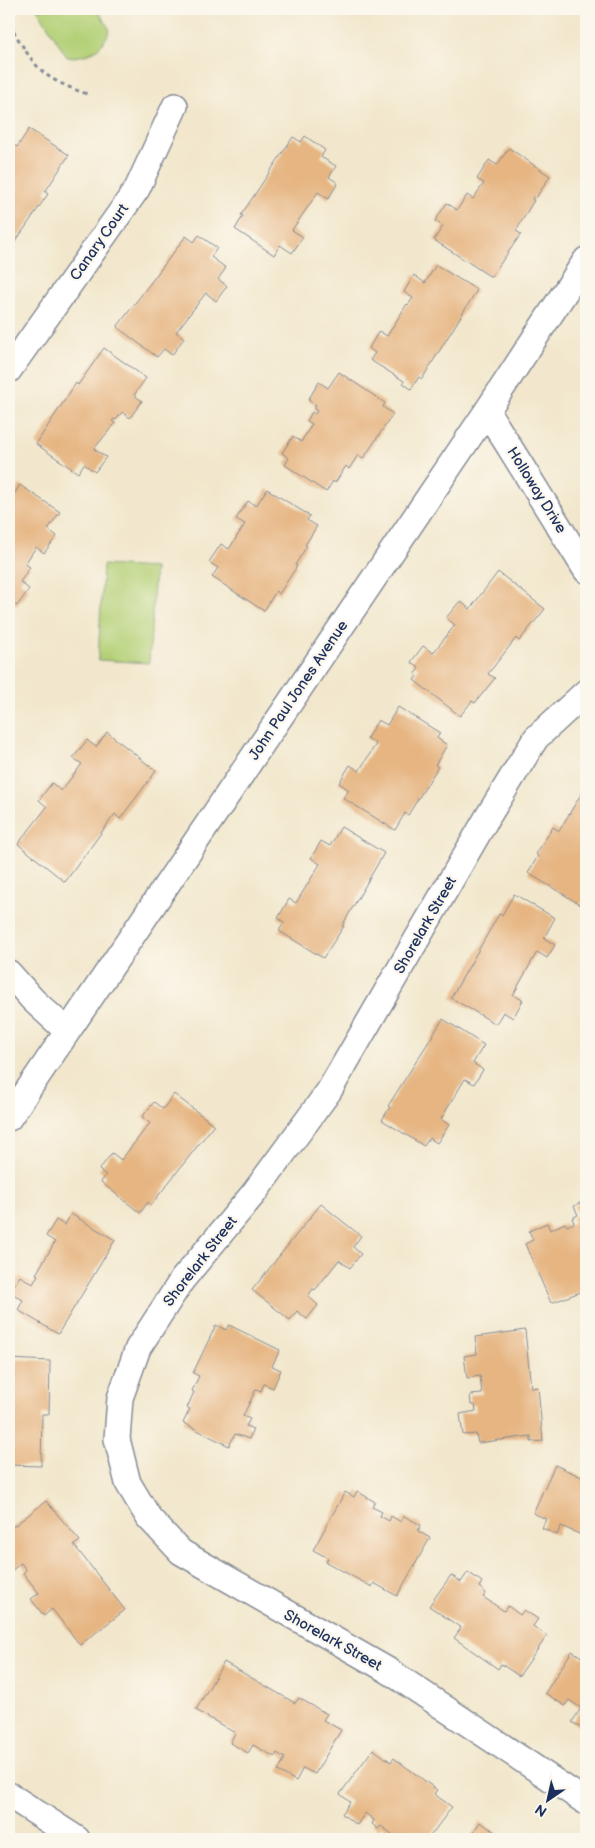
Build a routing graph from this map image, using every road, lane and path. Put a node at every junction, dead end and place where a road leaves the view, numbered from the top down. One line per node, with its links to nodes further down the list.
1 (9, 24): 2 (path)
2 (90, 95)
3 (175, 106): 5 (street, Canary Court)
4 (586, 260): 6 (street, John Paul Jones Avenue)
5 (9, 370)
6 (487, 411): 7 (street, Holloway Drive); 10 (street, John Paul Jones Avenue)
7 (586, 570)
8 (586, 692): 13 (street, Shorelark Street)
9 (9, 972): 10 (street)
10 (66, 1031): 11 (street, John Paul Jones Avenue)
11 (9, 1118)
12 (9, 1795): 14 (street)
13 (586, 1802)
14 (67, 1835)

